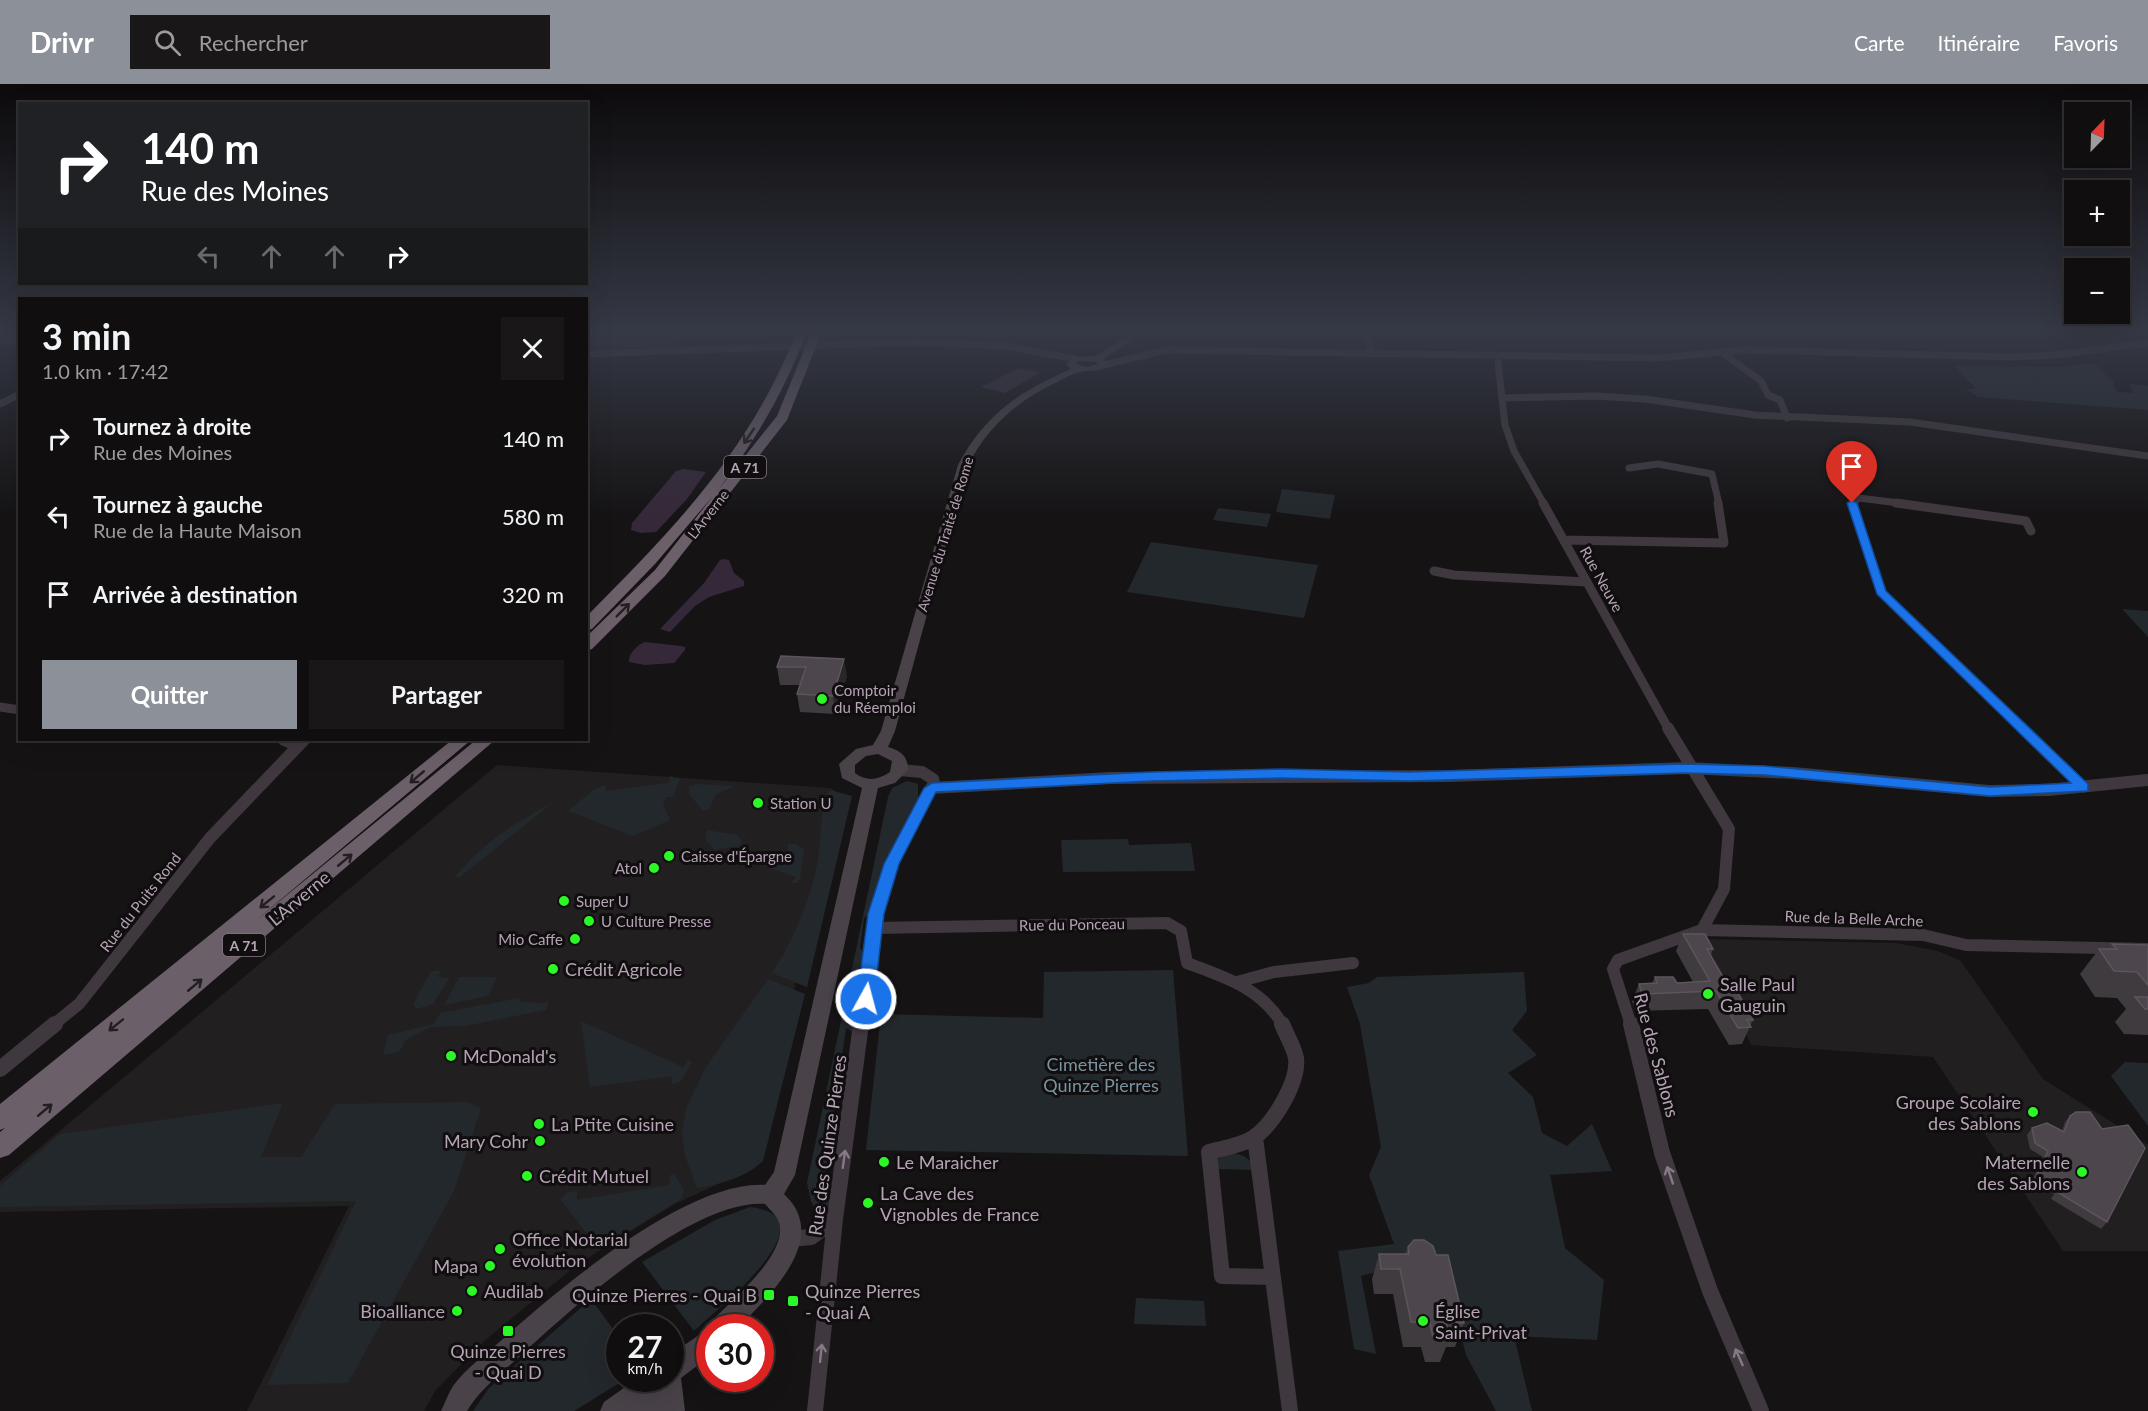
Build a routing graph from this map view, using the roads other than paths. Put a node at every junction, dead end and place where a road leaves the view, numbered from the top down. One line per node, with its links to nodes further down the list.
1 (777, 393): 16 (highway, L'Arverne / A 71, one-way to 16)
2 (790, 393): 17 (highway, L'Arverne / A 71, one-way to 2)
3 (1029, 393): 23 (main road, Avenue du Traité de Rome)
4 (1502, 393): 7 (street, Rue Neuve)
5 (1766, 393): 9 (street)
6 (18, 395): 8 (street)
7 (1503, 398): 9 (street); 13 (street, Rue Neuve)
8 (0, 404)
9 (1787, 418): 10 (street)
10 (2148, 456)
11 (1629, 468): 13 (street)
12 (2031, 531): 28 (street)
13 (1565, 540): 15 (street, Rue Neuve)
14 (1434, 571): 15 (street)
15 (1587, 582): 24 (street, Rue Neuve)
16 (588, 624)
17 (588, 644)
18 (0, 707): 19 (street)
19 (18, 710)
20 (461, 741): 36 (highway, L'Arverne / A 71, one-way to 36)
21 (485, 741): 38 (highway, L'Arverne / A 71, one-way to 21)
22 (301, 743): 35 (street, Rue du Puits Rond)
23 (879, 749): 25 (main road); 27 (main road)
24 (1691, 769): 28 (street); 29 (street); 31 (street)
25 (900, 770): 27 (main road); 29 (street)
26 (2148, 780): 28 (street)
27 (871, 784): 39 (main road)
28 (2083, 788)
29 (930, 790): 30 (street, Rue des Quinze Pierres)
30 (874, 928): 34 (street, Rue du Ponceau); 40 (street, Rue des Quinze Pierres, one-way to 30)
31 (1702, 930): 32 (street, Rue de la Belle Arche); 54 (street, Rue des Sablons, one-way to 31)
32 (2148, 949)
33 (1353, 963): 34 (street)
34 (1237, 982): 37 (street, Rue du Ponceau)
35 (0, 1069)
36 (0, 1119)
37 (1255, 1137): 42 (street); 42 (street)
38 (0, 1147)
39 (770, 1195): 41 (main road); 49 (main road)
40 (835, 1219): 41 (street); 52 (street, Rue des Quinze Pierres, one-way to 40)
41 (791, 1239): 43 (main road)
42 (1273, 1277): 53 (street)
43 (734, 1314)
44 (696, 1351): 45 (main road)
45 (684, 1360)
46 (640, 1392): 48 (main road)
47 (670, 1392): 51 (main road)
48 (622, 1405): 50 (main road)
49 (454, 1411)
50 (666, 1411)
51 (672, 1411)
52 (815, 1411)
53 (1290, 1411)
54 (1761, 1411)

